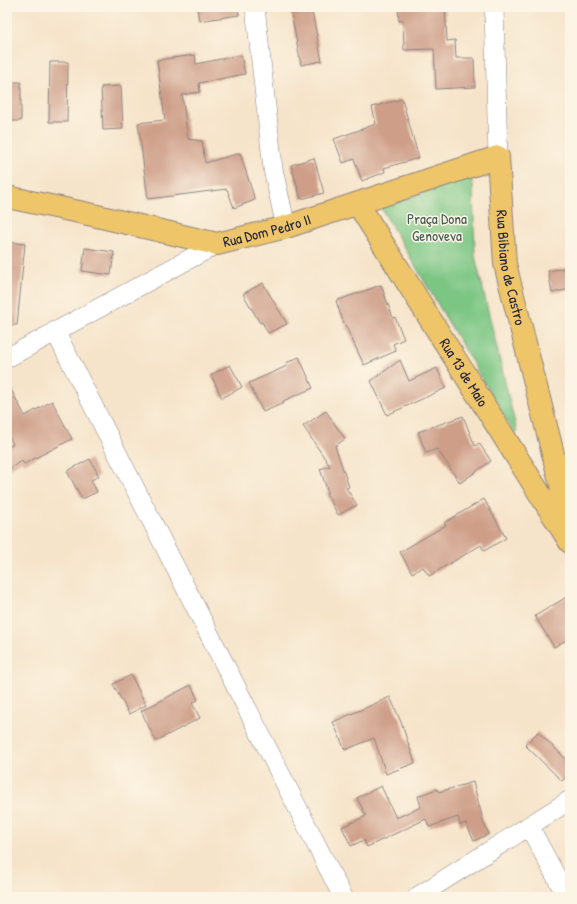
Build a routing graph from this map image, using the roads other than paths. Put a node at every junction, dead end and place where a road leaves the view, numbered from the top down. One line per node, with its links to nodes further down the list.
1 (255, 7): 6 (street)
2 (494, 7): 3 (street, Rua Bibiano de Castro)
3 (498, 157): 5 (main road, Rua Dom Pedro II); 10 (main road, Rua Bibiano de Castro)
4 (7, 197): 7 (main road, Rua Dom Pedro II)
5 (358, 204): 6 (main road, Rua Dom Pedro II); 11 (main road, Rua 13 de Maio)
6 (286, 227): 7 (main road, Rua Dom Pedro II)
7 (217, 244): 8 (street)
8 (56, 331): 9 (street); 14 (street)
9 (7, 358)
10 (570, 521)
11 (570, 542)
12 (570, 800): 13 (street)
13 (529, 826): 15 (street); 16 (street)
14 (343, 897)
15 (417, 897)
16 (567, 897)

